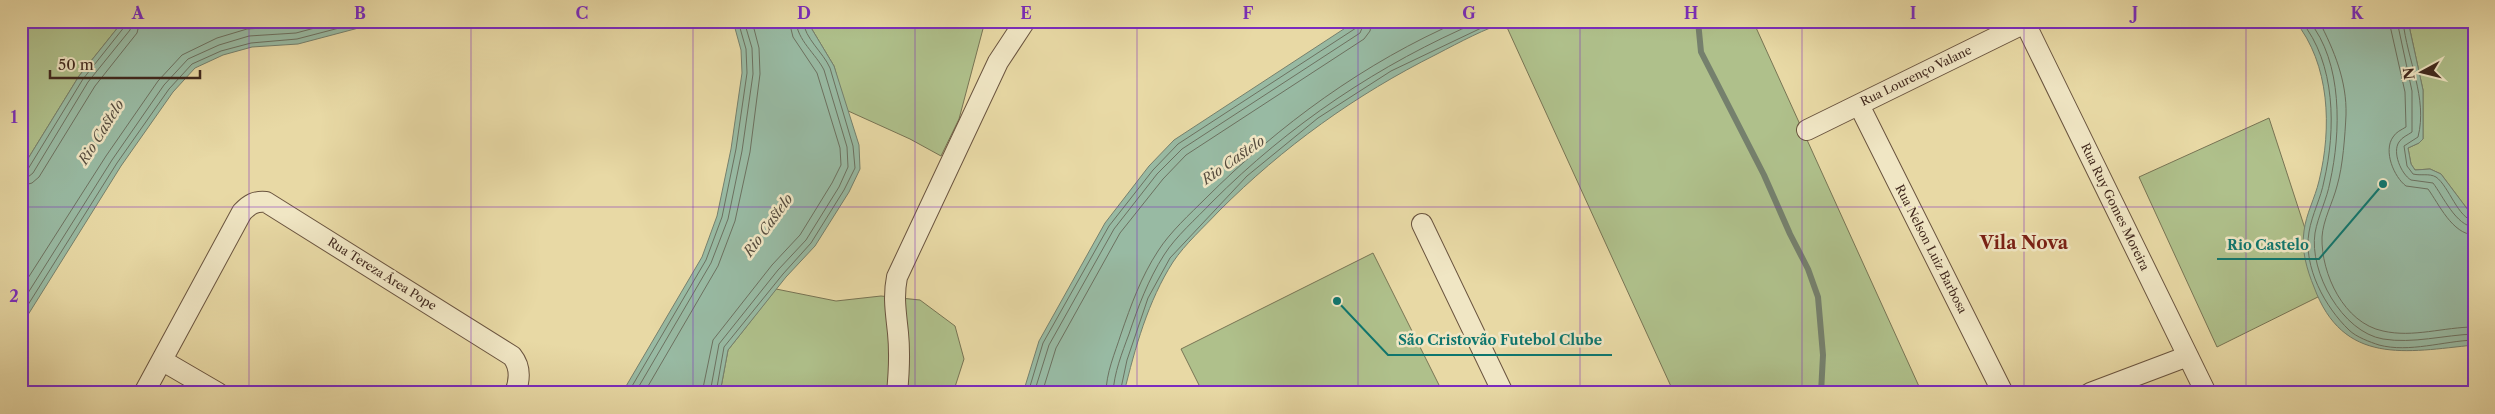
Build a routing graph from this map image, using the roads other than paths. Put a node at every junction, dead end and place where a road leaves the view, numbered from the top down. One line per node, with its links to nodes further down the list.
1 (1025, 21): 11 (street)
2 (2024, 22): 3 (street, Rua Lourenço Valane); 6 (street, Rua Ruy Gomes Moreira)
3 (1859, 105): 4 (street, Rua Lourenço Valane); 13 (street, Rua Nelson Luiz Barbosa)
4 (1807, 130)
5 (1422, 224): 12 (street)
6 (2188, 356): 14 (street); 15 (street, Rua Ruy Gomes Moreira)
7 (163, 361): 8 (street); 9 (street); 10 (street, Rua Tereza Área Pope)
8 (144, 393)
9 (218, 393)
10 (514, 393)
11 (897, 393)
12 (1503, 393)
13 (2003, 393)
14 (2090, 393)
15 (2206, 393)

